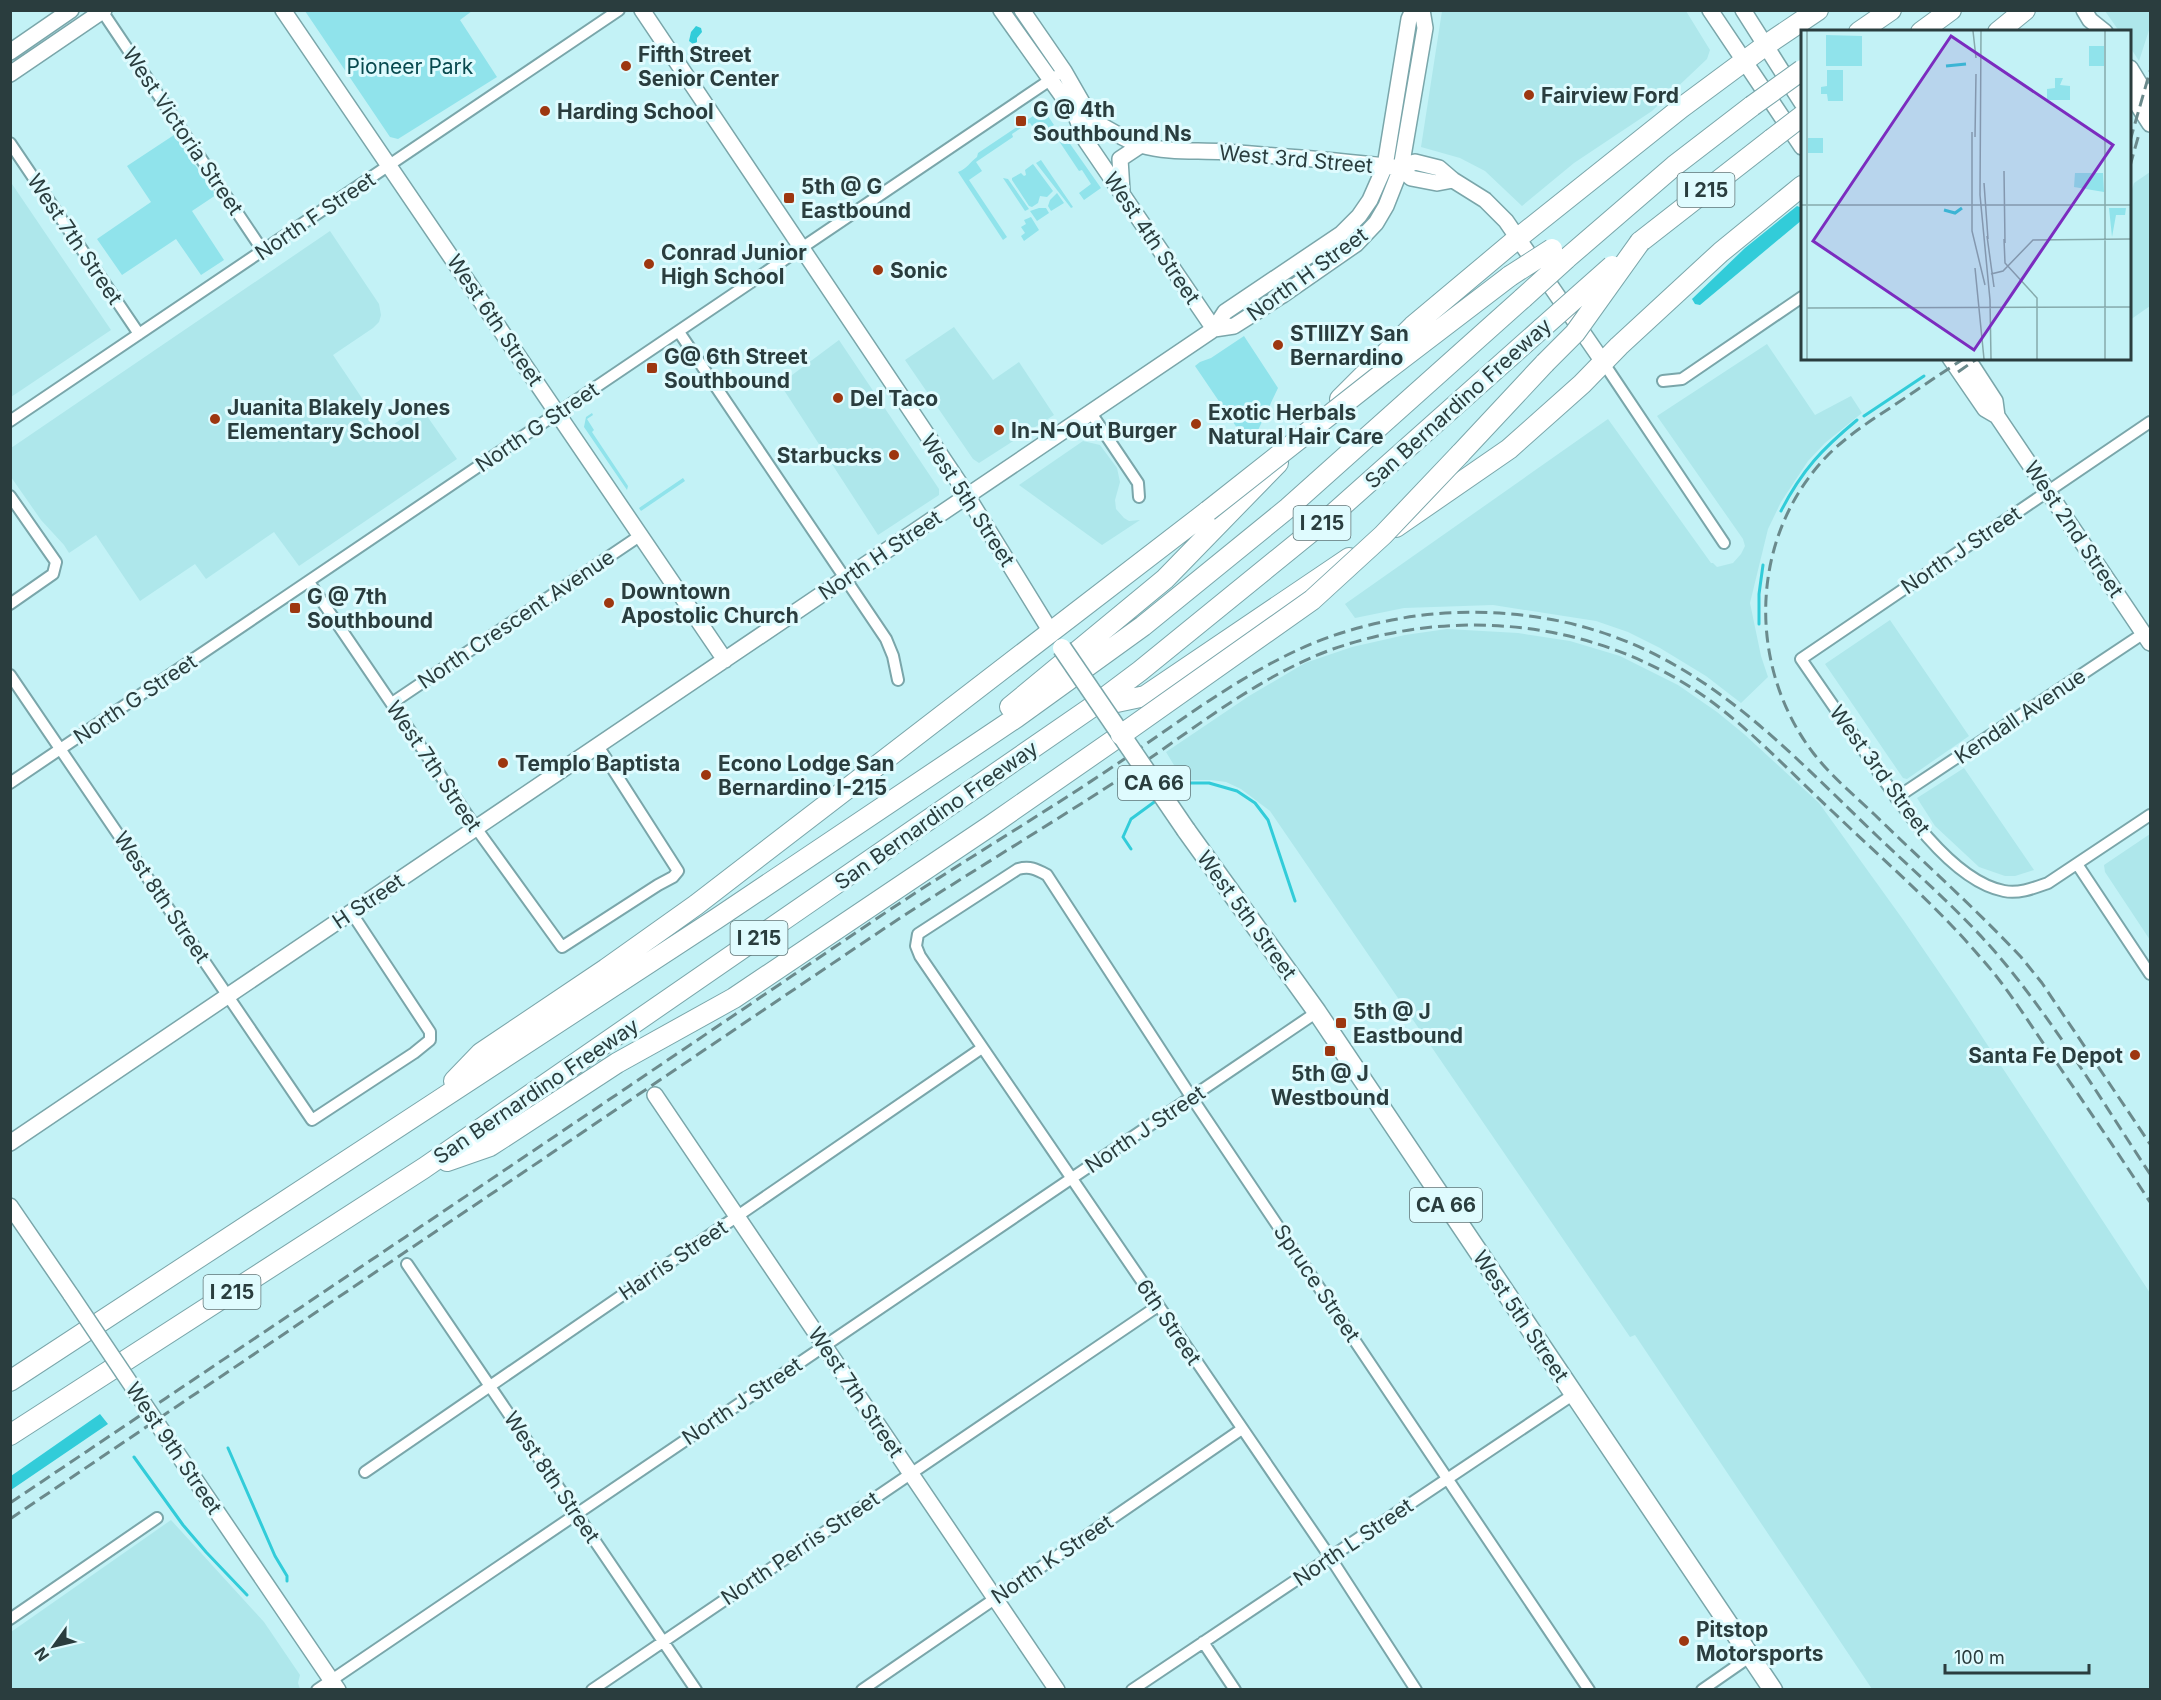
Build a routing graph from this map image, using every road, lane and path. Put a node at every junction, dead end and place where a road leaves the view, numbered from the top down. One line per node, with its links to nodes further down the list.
1 (71, 10): 22 (main road)
2 (283, 10): 39 (main road, West 6th Street)
3 (619, 10): 39 (street, North F Street)
4 (642, 10): 46 (main road, West 5th Street)
5 (1001, 10): 28 (main road)
6 (1022, 10): 25 (main road)
7 (1413, 10): 40 (main road)
8 (1422, 10): 41 (main road)
9 (1710, 10): 23 (main road)
10 (1743, 10): 21 (main road)
11 (1818, 10): 21 (highway)
12 (1891, 10): 17 (highway)
13 (1951, 10): 18 (highway)
14 (2025, 10): 19 (highway)
15 (103, 11): 27 (main road); 47 (street, West Victoria Street)
16 (2089, 21): 20 (main road)
17 (1862, 30)
18 (1924, 30)
19 (2000, 30)
20 (2102, 30)
21 (1766, 45): 23 (highway); 30 (main road)
22 (10, 52)
23 (1744, 61): 37 (main road); 44 (highway)
24 (2131, 70): 31 (main road)
25 (1064, 71): 28 (street, North G Street); 34 (main road, West 3rd Street)
26 (1801, 71): 48 (highway, San Bernardino Freeway / I 215, bridge)
27 (10, 74)
28 (1050, 80): 32 (main road); 46 (street, North G Street)
29 (2131, 94): 35 (main road)
30 (1801, 100)
31 (2151, 101)
32 (1075, 114): 34 (main road, West 3rd Street); 43 (main road, West 4th Street)
33 (1801, 117): 45 (highway, San Bernardino Freeway / I 215, bridge)
34 (1091, 118): 38 (main road, West 3rd Street)
35 (2151, 124)
36 (10, 143): 52 (street, West 7th Street)
37 (1801, 144)
38 (1141, 145): 40 (main road, West 3rd Street); 43 (main road)
39 (389, 166): 47 (street, North F Street); 57 (main road, West 6th Street)
40 (1385, 166): 41 (main road, West 3rd Street); 50 (main road, North H Street)
41 (1401, 168): 44 (main road, West 3rd Street); 50 (main road, North H Street)
42 (1801, 188): 55 (highway)
43 (1123, 194): 50 (main road, West 4th Street)
44 (1518, 238): 55 (main road, West 3rd Street); 85 (highway)
45 (1640, 242): 78 (highway, San Bernardino Freeway / I 215, bridge); 79 (highway, bridge)
46 (803, 248): 51 (street, North G Street); 64 (main road, West 5th Street)
47 (263, 251): 52 (street, North F Street)
48 (1559, 254): 72 (highway, bridge); 85 (highway, San Bernardino Freeway / I 215, bridge)
49 (1801, 298): 56 (street)
50 (1214, 330): 58 (main road, North H Street)
51 (678, 332): 57 (street, North G Street); 68 (street)
52 (139, 334): 60 (street, North F Street)
53 (1951, 360): 59 (main road, West 2nd Street)
54 (1968, 360): 59 (main road, West 2nd Street)
55 (1603, 362): 67 (street, West 3rd Street); 78 (highway)
56 (1663, 381)
57 (558, 413): 66 (main road, West 6th Street); 69 (street, North G Street)
58 (1091, 413): 64 (main road, North H Street); 65 (street)
59 (1998, 416): 62 (main road, West 2nd Street)
60 (10, 421)
61 (2151, 422): 62 (street, North J Street)
62 (2048, 491): 71 (main road, West 2nd Street); 73 (street, North J Street)
63 (10, 496): 70 (street)
64 (967, 496): 68 (main road, North H Street); 72 (main road, West 5th Street)
65 (1138, 498)
66 (641, 535): 74 (main road, West 6th Street); 77 (street, North Crescent Avenue)
67 (1724, 543)
68 (845, 579): 74 (main road, North H Street); 76 (street)
69 (309, 582): 77 (street, West 7th Street); 81 (street, North G Street)
70 (10, 604)
71 (2147, 638): 83 (street, Kendall Avenue)
72 (1056, 639): 79 (main road, West 5th Street / CA 66, bridge); 96 (highway)
73 (1801, 659): 83 (street, West 3rd Street)
74 (725, 660): 80 (main road, H Street)
75 (10, 675): 81 (street, West 8th Street)
76 (898, 680)
77 (392, 703): 86 (street, West 7th Street)
78 (1092, 707): 98 (highway, San Bernardino Freeway / I 215)
79 (1121, 735): 92 (main road, West 5th Street / CA 66, bridge); 98 (highway)
80 (598, 746): 86 (main road, H Street); 86 (street, West 7th Street)
81 (61, 749): 82 (street, North G Street); 91 (street, West 8th Street)
82 (10, 783)
83 (1896, 798): 87 (street, West 3rd Street)
84 (2151, 815): 87 (street)
85 (870, 816): 96 (highway, San Bernardino Freeway / I 215)
86 (476, 828): 88 (main road, H Street)
87 (2077, 864): 90 (street)
88 (351, 912): 91 (main road, H Street); 91 (street, West 8th Street)
89 (920, 957): 93 (street, 6th Street); 95 (street, Spruce Street)
90 (2151, 974)
91 (228, 995): 97 (main road, H Street)
92 (1317, 1012): 95 (street, North J Street); 107 (main road, West 5th Street / CA 66)
93 (982, 1048): 99 (street, 6th Street); 101 (street, Harris Street)
94 (655, 1095): 101 (main road, West 7th Street)
95 (1192, 1098): 99 (street, North J Street); 114 (street, Spruce Street)
96 (434, 1103): 105 (highway, San Bernardino Freeway / I 215)
97 (10, 1143)
98 (424, 1168): 108 (highway, San Bernardino Freeway / I 215)
99 (1072, 1179): 103 (street, 6th Street); 104 (street, North J Street)
100 (10, 1206): 123 (main road, West 9th Street, bridge)
101 (737, 1216): 104 (main road, West 7th Street); 106 (street, Harris Street)
102 (407, 1264): 106 (street, West 8th Street)
103 (1158, 1306): 109 (street, 6th Street); 113 (street, North Perris Street)
104 (824, 1345): 113 (main road, West 7th Street); 115 (street, North J Street)
105 (10, 1381)
106 (490, 1386): 112 (street, Harris Street); 115 (street, West 8th Street)
107 (1574, 1394): 114 (street, North L Street); 122 (main road, West 5th Street / CA 66)
108 (39, 1416): 110 (highway, San Bernardino Freeway / I 215); 111 (highway)
109 (1242, 1429): 117 (street, 6th Street); 118 (street, North K Street)
110 (10, 1435)
111 (10, 1448)
112 (364, 1472)
113 (910, 1473): 118 (main road, West 7th Street); 120 (street, North Perris Street)
114 (1448, 1478): 117 (street, North L Street); 132 (street, Spruce Street)
115 (577, 1515): 120 (street, West 8th Street); 123 (street, North J Street)
116 (157, 1518): 119 (street)
117 (1330, 1557): 121 (street, North L Street); 131 (street, 6th Street)
118 (995, 1598): 127 (street, North K Street); 128 (main road, West 7th Street)
119 (10, 1619)
120 (663, 1641): 125 (street, North Perris Street); 126 (street, West 8th Street)
121 (1203, 1642): 129 (street, North L Street); 130 (street)
122 (1751, 1656): 133 (street); 134 (main road, West 5th Street / CA 66)
123 (335, 1685): 124 (street, North J Street)
124 (317, 1689)
125 (592, 1689)
126 (696, 1689)
127 (862, 1689)
128 (1057, 1689)
129 (1132, 1689)
130 (1235, 1689)
131 (1416, 1689)
132 (1589, 1689)
133 (1702, 1689)
134 (1773, 1689)

